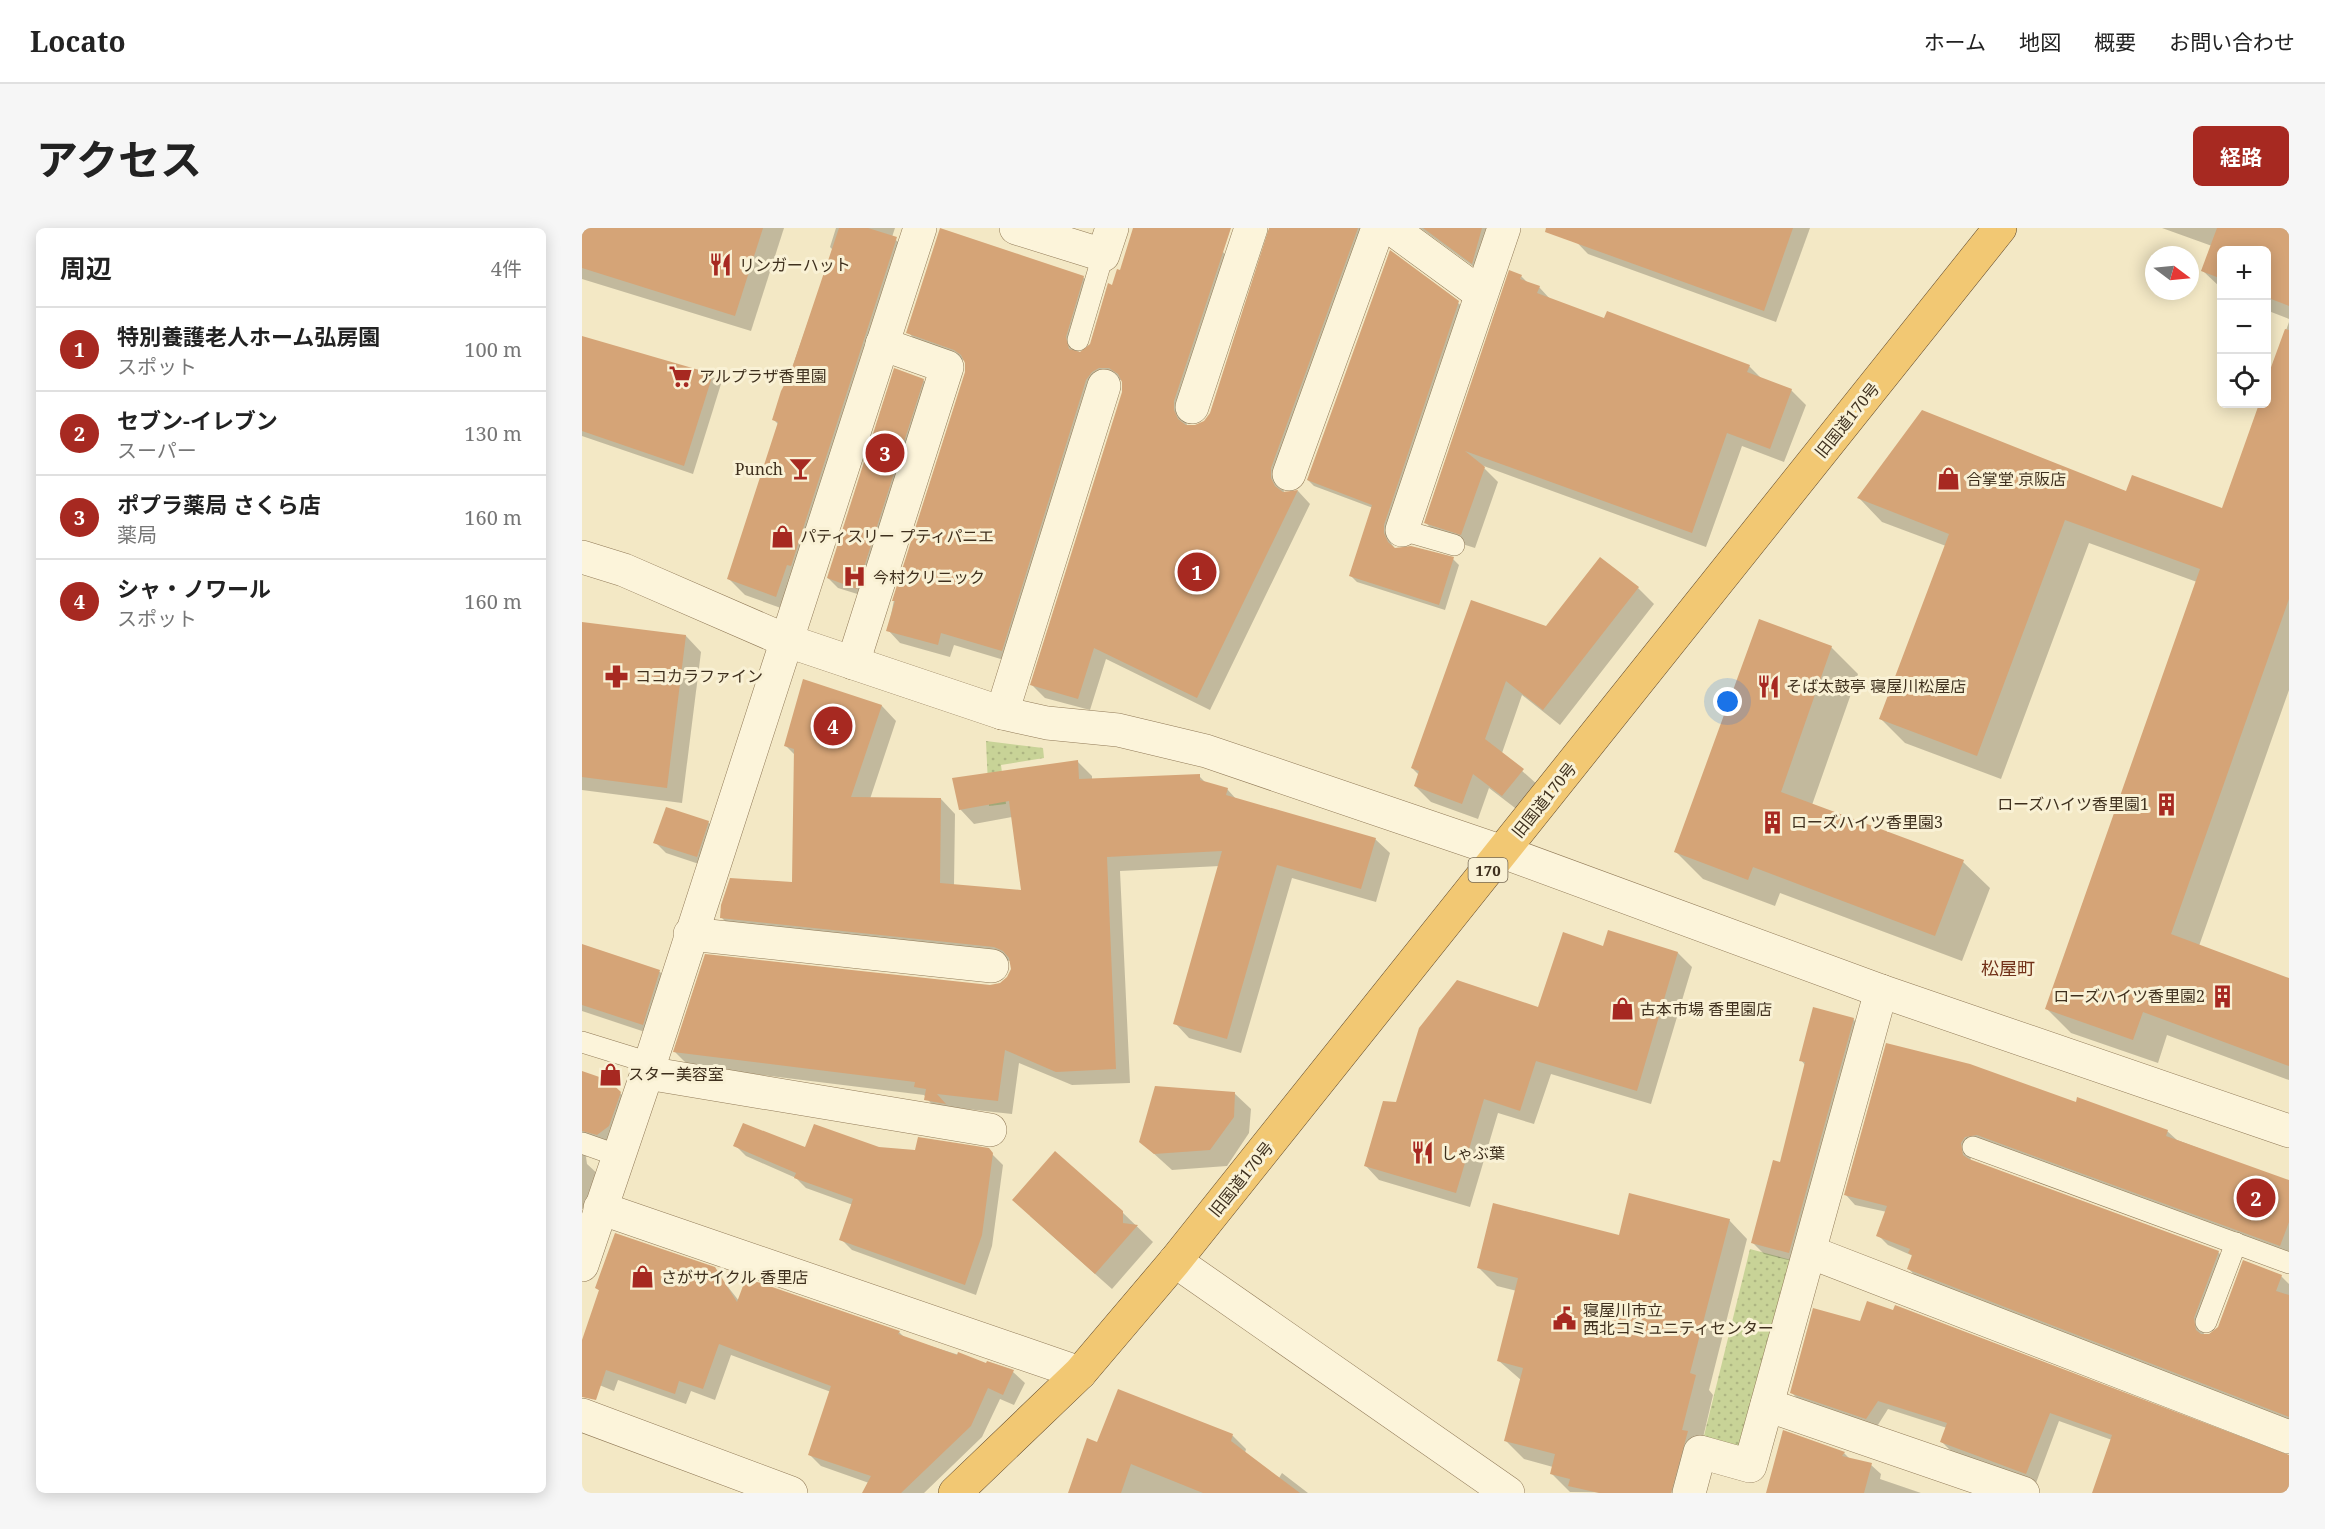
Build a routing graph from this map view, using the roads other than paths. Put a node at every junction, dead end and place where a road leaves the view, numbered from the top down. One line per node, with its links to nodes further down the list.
1 (920, 228): 11 (street)
2 (1016, 228): 8 (street)
3 (1251, 228): 13 (street)
4 (1378, 228): 14 (street)
5 (1391, 228): 9 (street)
6 (1504, 228): 9 (street)
7 (2000, 228): 21 (highway, 旧国道170号 / 170)
8 (1108, 242): 10 (lane)
9 (1481, 294): 15 (street)
10 (1078, 340)
11 (882, 345): 18 (street); 19 (street)
12 (1104, 386): 20 (street)
13 (1192, 407)
14 (1289, 474)
15 (1402, 530): 16 (lane)
16 (1454, 544)
17 (582, 556): 18 (street)
18 (785, 640): 19 (street); 22 (street)
19 (853, 663): 20 (street)
20 (1002, 713): 21 (street)
21 (1503, 852): 24 (street); 35 (highway, 旧国道170号 / 170)
22 (690, 934): 23 (street); 26 (street)
23 (992, 966)
24 (1881, 991): 28 (street); 34 (street)
25 (582, 1042): 26 (lane)
26 (648, 1068): 27 (street); 31 (street)
27 (990, 1130)
28 (2289, 1131)
29 (582, 1143): 31 (lane)
30 (1973, 1147): 33 (lane)
31 (619, 1156): 32 (street)
32 (600, 1208): 37 (street); 39 (street)
33 (2236, 1243): 36 (lane); 38 (lane)
34 (1810, 1252): 40 (street); 42 (street)
35 (1175, 1262): 39 (highway, 旧国道170号 / 170); 45 (street)
36 (2289, 1263)
37 (582, 1265)
38 (2206, 1322)
39 (1080, 1373): 44 (highway, 旧国道170号 / 170)
40 (1767, 1405): 46 (street); 47 (street)
41 (582, 1415): 43 (street)
42 (2289, 1437)
43 (791, 1493)
44 (955, 1493)
45 (1508, 1493)
46 (1689, 1493)
47 (2023, 1493)

